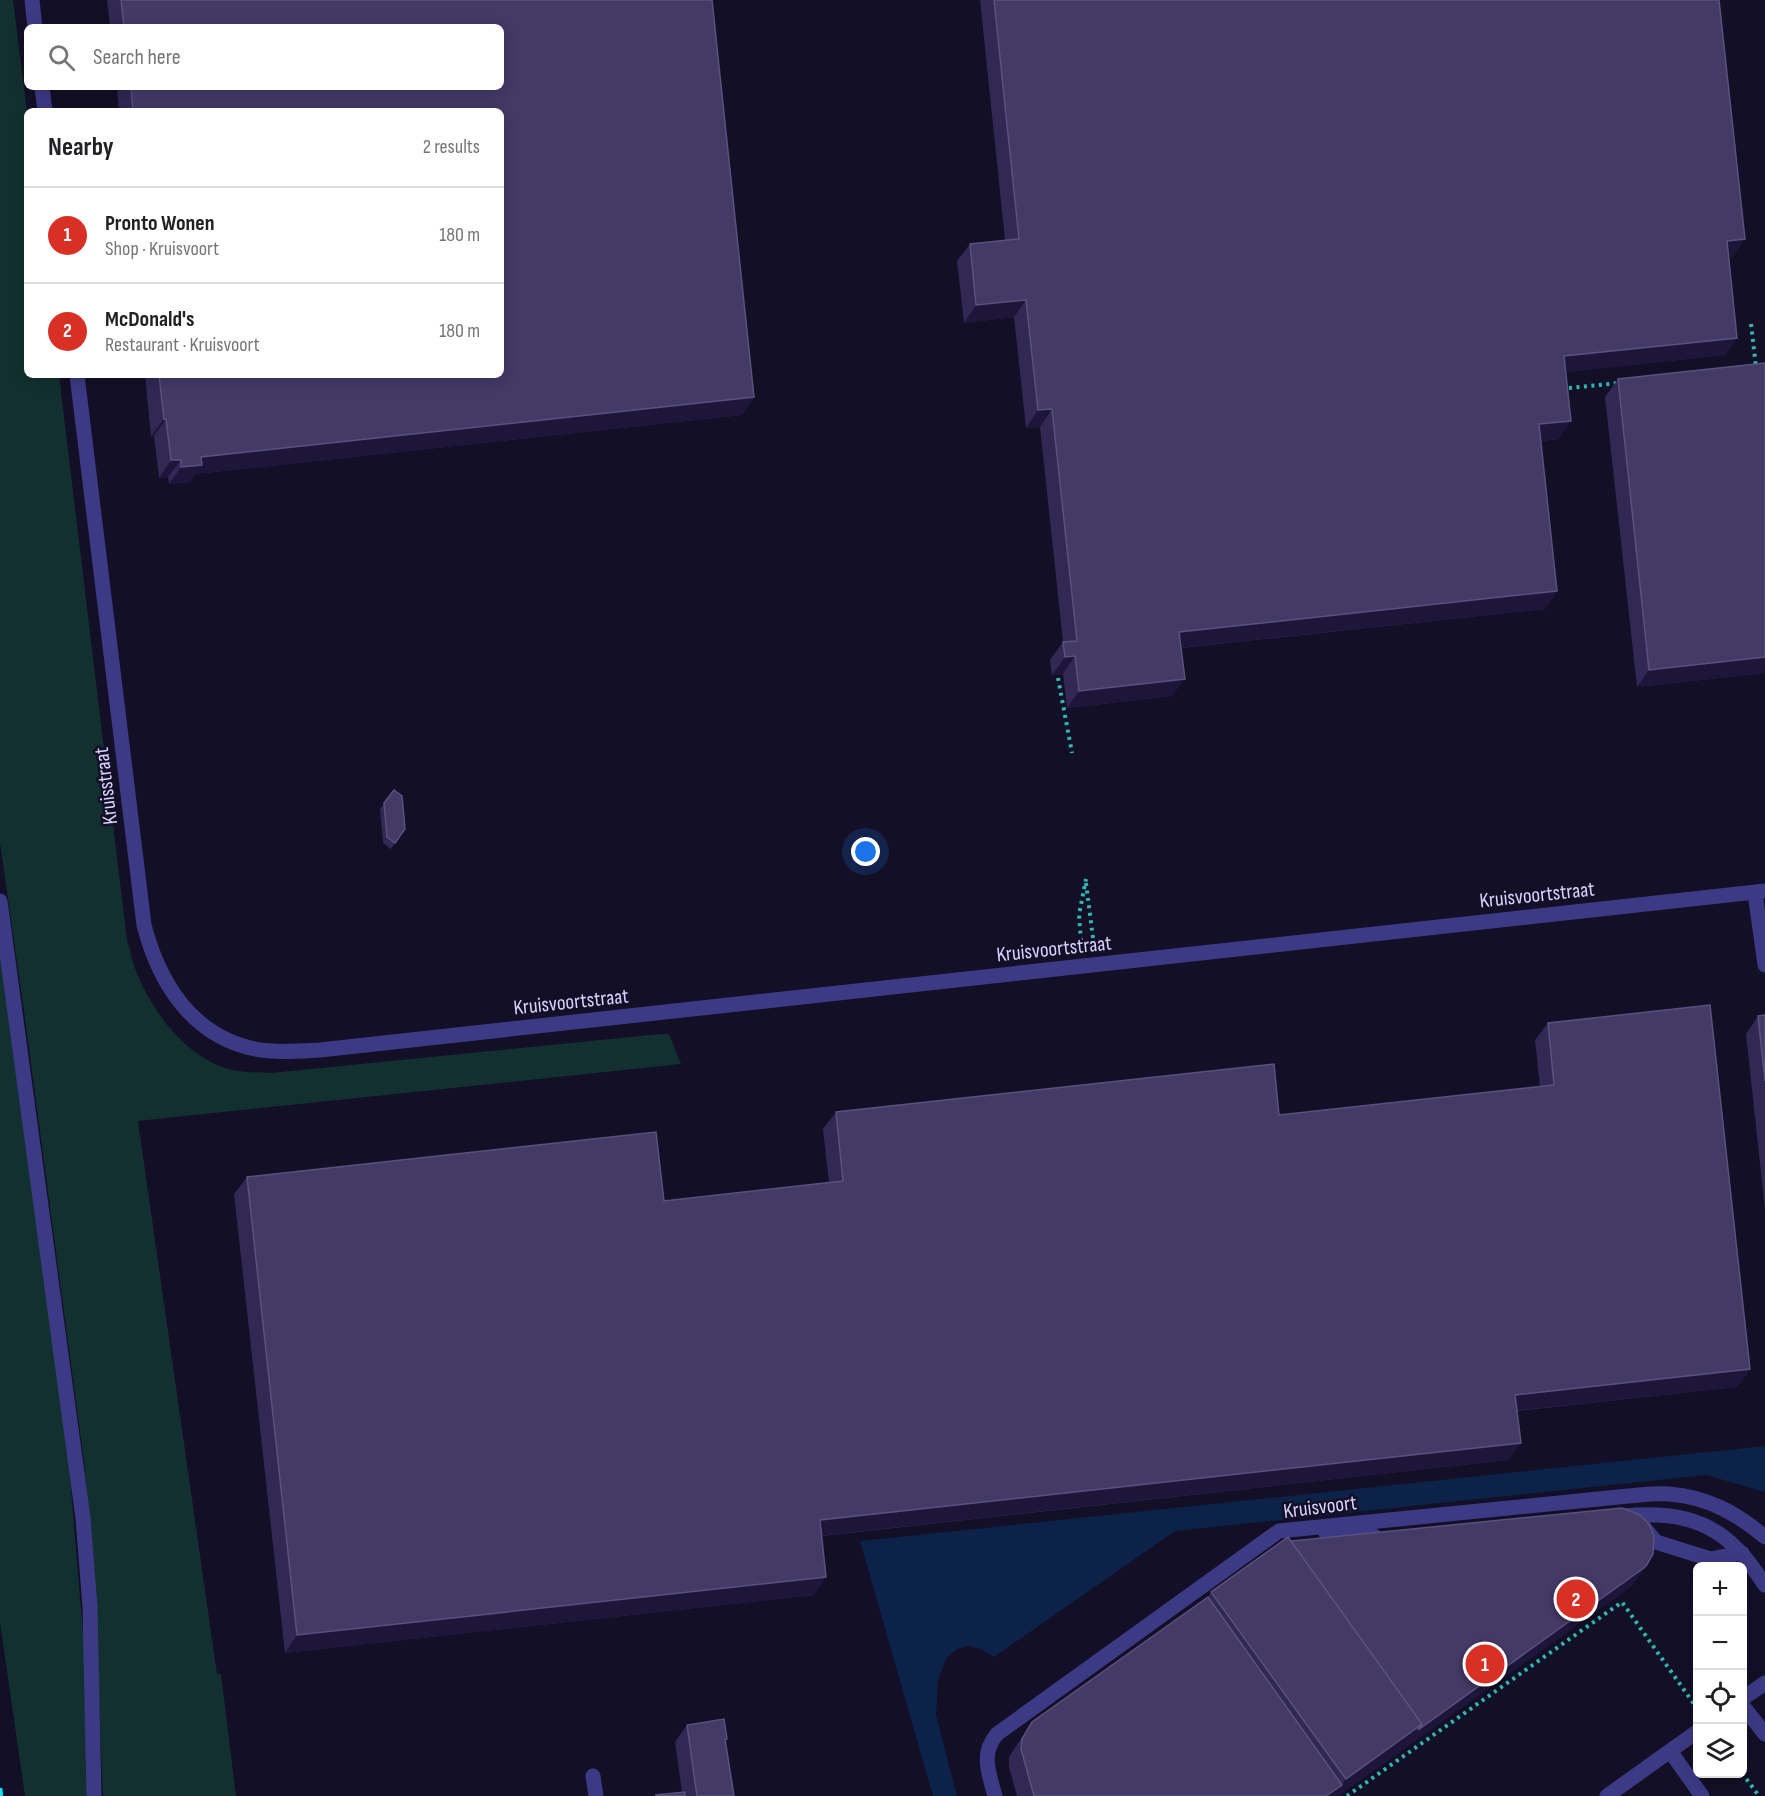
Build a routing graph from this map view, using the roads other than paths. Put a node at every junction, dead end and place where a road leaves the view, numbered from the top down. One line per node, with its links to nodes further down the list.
1 (32, 0): 2 (street)
2 (35, 24)
3 (42, 90): 4 (street)
4 (45, 108)
5 (77, 378): 9 (street, Kruisstraat)
6 (1760, 892): 8 (street); 9 (street, Kruisvoortstraat)
7 (0, 901): 24 (street)
8 (1765, 965)
9 (348, 1047)
10 (1634, 1515): 11 (street); 15 (street); 15 (street)
11 (1611, 1517)
12 (1279, 1531): 13 (street); 14 (street, Kruisvoort); 26 (street, Kruisvoort)
13 (1391, 1537)
14 (1765, 1537)
15 (1742, 1553): 16 (street)
16 (1765, 1585)
17 (1765, 1683): 18 (street)
18 (1747, 1696)
19 (1747, 1710): 20 (street)
20 (1765, 1734)
21 (1693, 1735): 22 (street)
22 (1670, 1751): 27 (street); 28 (street)
23 (593, 1776): 25 (street)
24 (94, 1796)
25 (596, 1796)
26 (995, 1796)
27 (1607, 1796)
28 (1702, 1796)

